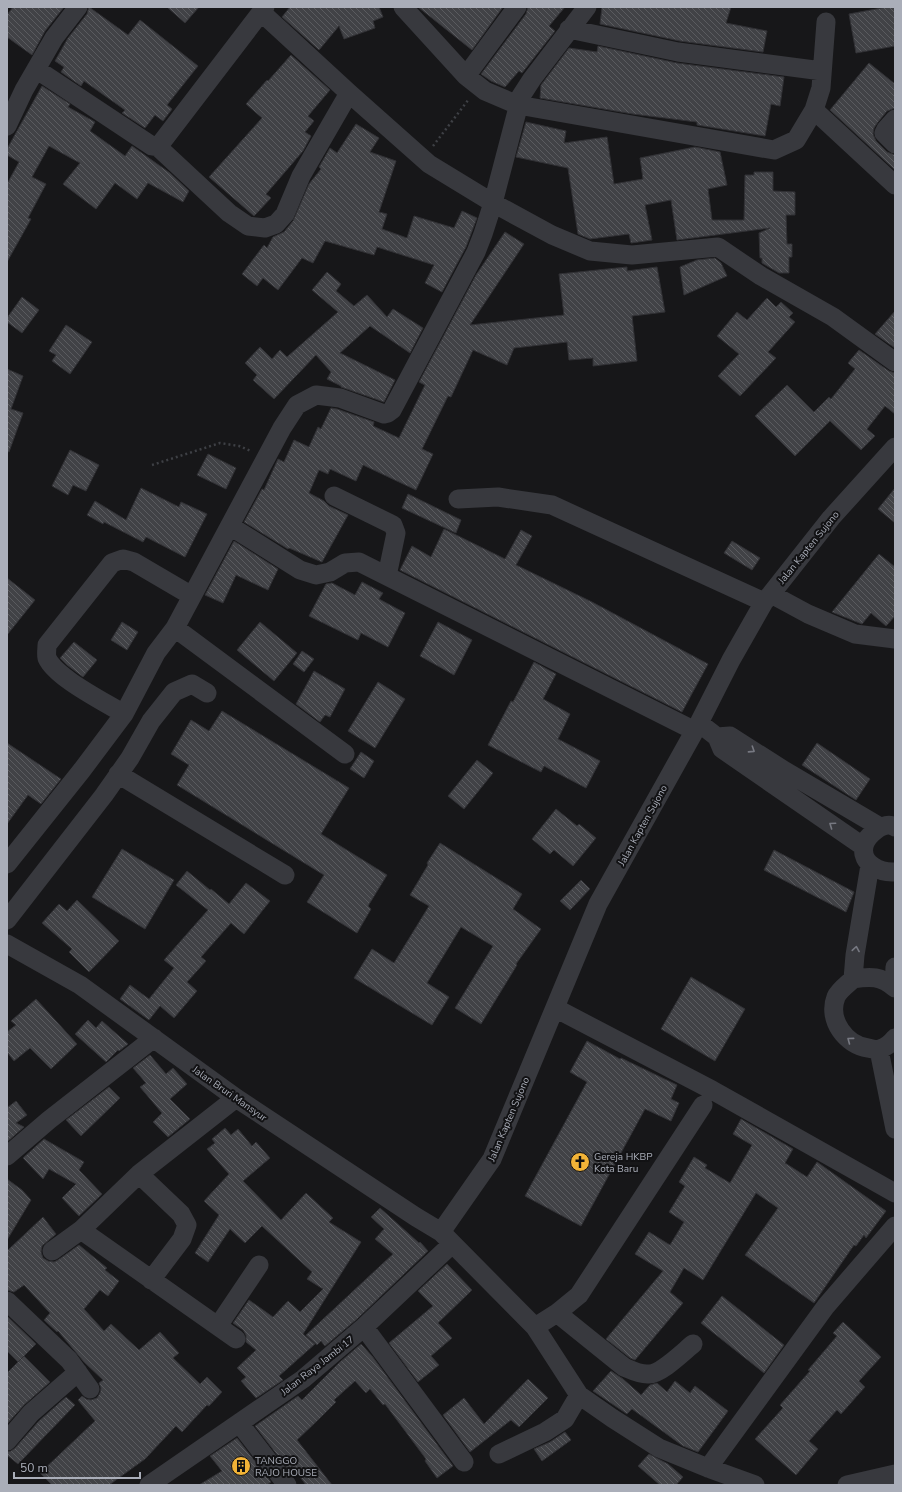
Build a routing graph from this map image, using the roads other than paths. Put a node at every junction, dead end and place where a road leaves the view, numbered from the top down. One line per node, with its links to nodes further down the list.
1 (78, 7): 8 (street)
2 (517, 7): 10 (street)
3 (587, 7): 7 (street)
4 (263, 10): 11 (street); 17 (street)
5 (413, 11): 10 (street)
6 (826, 22): 9 (street)
7 (569, 29): 9 (street); 12 (street)
8 (36, 69): 15 (street); 17 (street)
9 (822, 71): 13 (street)
10 (473, 81): 12 (street)
11 (349, 93): 17 (street); 19 (street)
12 (518, 105): 13 (street); 19 (street)
13 (814, 110): 18 (street)
14 (895, 119): 16 (street)
15 (7, 126)
16 (895, 144)
17 (158, 147)
18 (895, 185)
19 (493, 203): 20 (street); 24 (street)
20 (895, 362)
21 (895, 447): 27 (street, Jalan Kapten Sujono)
22 (334, 496): 25 (street)
23 (458, 499): 27 (street)
24 (230, 526): 25 (street); 26 (street)
25 (387, 576): 32 (street)
26 (192, 596): 28 (street); 31 (street)
27 (768, 598): 29 (street); 32 (street, Jalan Kapten Sujono)
28 (175, 628): 31 (street); 33 (street)
29 (895, 639)
30 (207, 693): 34 (street)
31 (124, 714): 38 (street)
32 (697, 727): 35 (street); 46 (street, Jalan Kapten Sujono)
33 (345, 754)
34 (118, 774): 40 (street); 41 (street)
35 (781, 779): 36 (street); 37 (street, one-way to 35)
36 (891, 824): 37 (street)
37 (867, 856): 39 (street); 44 (street, one-way to 37)
38 (7, 864)
39 (895, 872)
40 (285, 875)
41 (7, 920)
42 (7, 944): 47 (street, Jalan Bruri Mansyur)
43 (895, 967): 45 (street)
44 (853, 979): 45 (street); 49 (street, one-way to 44)
45 (894, 988)
46 (555, 1008): 55 (street); 58 (street, Jalan Kapten Sujono)
47 (154, 1038): 50 (street, Jalan Bruri Mansyur); 53 (street)
48 (895, 1038): 49 (street)
49 (879, 1050): 52 (street)
50 (236, 1098): 54 (street); 58 (street, Jalan Bruri Mansyur)
51 (703, 1104): 63 (street)
52 (895, 1129)
53 (7, 1156)
54 (139, 1174): 57 (street); 61 (street)
55 (895, 1193)
56 (895, 1226): 76 (street)
57 (81, 1230): 59 (street); 61 (street)
58 (447, 1238): 65 (street, Jalan Raya Jambi 17); 66 (street, Jalan Bruri Mansyur)
59 (52, 1251)
60 (259, 1265): 64 (street)
61 (151, 1280): 64 (street)
62 (7, 1301): 69 (street)
63 (557, 1313): 66 (street); 68 (street)
64 (218, 1326): 67 (street)
65 (364, 1327): 72 (street, Jalan Raya Jambi 17); 75 (street)
66 (535, 1327): 71 (street, Jalan Bruri Mansyur)
67 (236, 1339)
68 (693, 1344)
69 (78, 1372): 70 (street); 73 (street)
70 (90, 1389)
71 (579, 1395): 74 (street); 76 (street)
72 (239, 1423): 78 (street, Jalan Raya Jambi 17); 79 (street)
73 (7, 1441)
74 (499, 1454)
75 (464, 1462)
76 (708, 1468): 80 (street)
77 (895, 1474): 81 (street)
78 (149, 1485)
79 (288, 1485)
80 (755, 1485)
81 (847, 1485)

